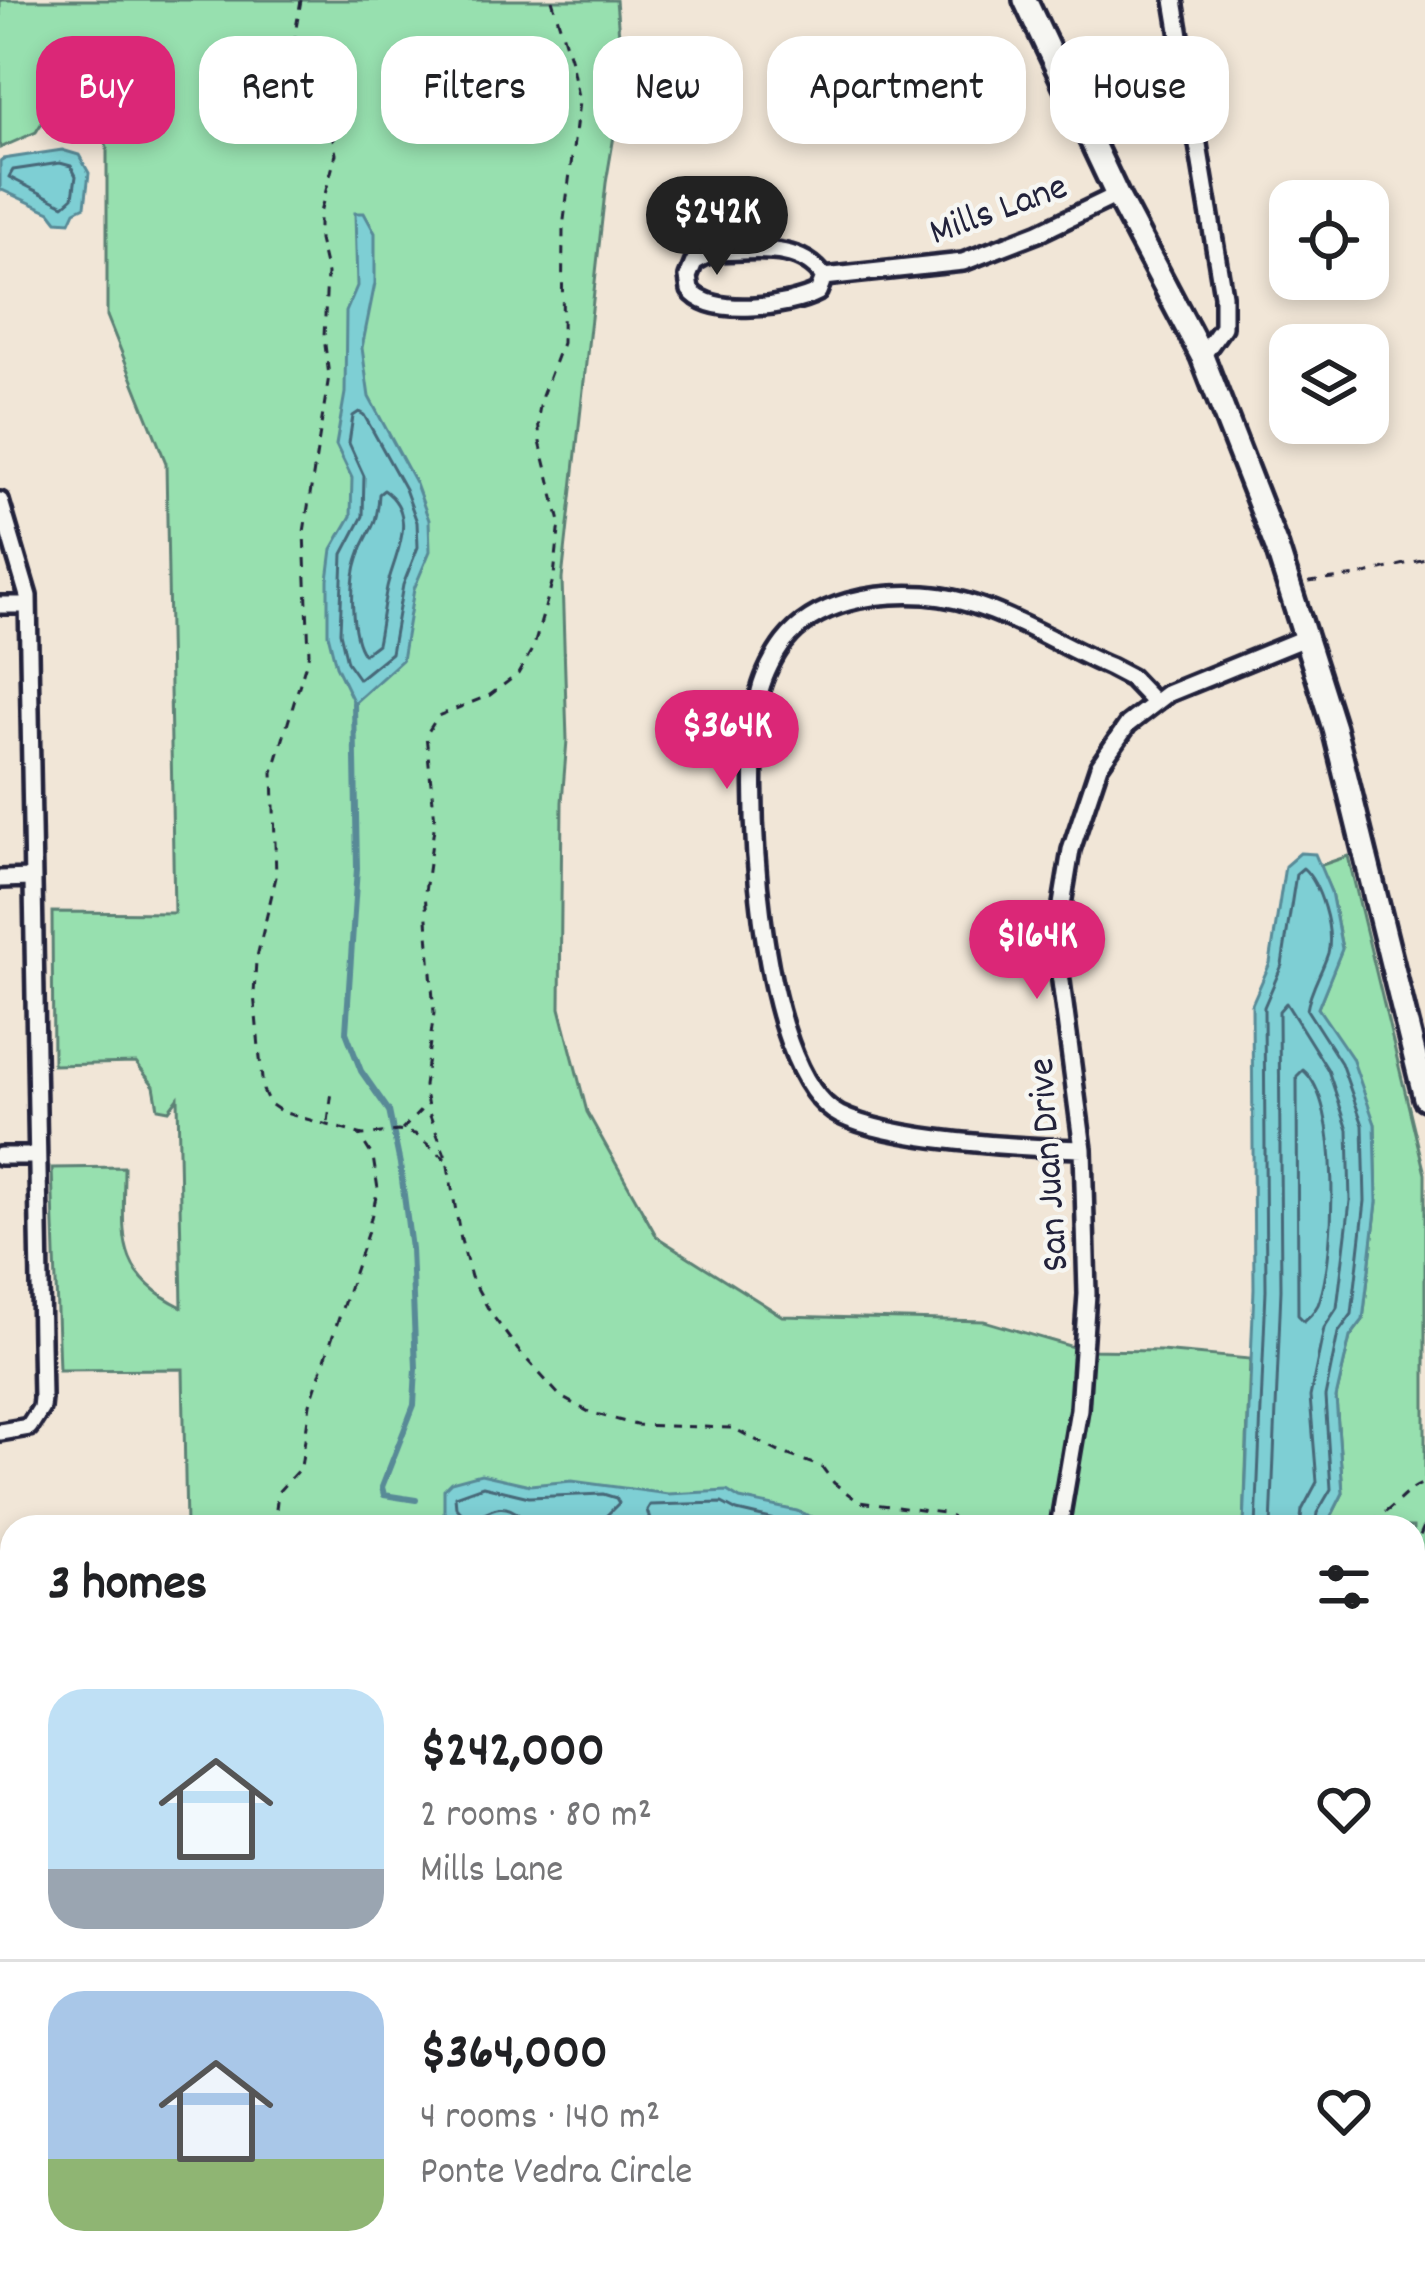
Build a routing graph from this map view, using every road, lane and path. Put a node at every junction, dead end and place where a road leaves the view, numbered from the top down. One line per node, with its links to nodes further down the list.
1 (301, 0): 20 (path)
2 (552, 0): 19 (path)
3 (1025, 0): 5 (street)
4 (1174, 0): 7 (street)
5 (1117, 196): 6 (street, Mills Lane); 7 (street)
6 (824, 277): 6 (street)
7 (1202, 356): 10 (street)
8 (0, 501): 12 (street)
9 (1425, 559): 10 (path)
10 (1289, 584): 13 (street)
11 (0, 605): 12 (street)
12 (28, 605): 15 (street)
13 (1306, 637): 14 (street, San Juan Drive); 18 (street)
14 (1154, 702): 25 (street, San Juan Drive); 25 (street)
15 (32, 878): 16 (street); 27 (street)
16 (0, 879)
17 (332, 1091): 20 (path)
18 (1425, 1098)
19 (427, 1105): 21 (path); 28 (path)
20 (328, 1124): 22 (path)
21 (399, 1131): 23 (path); 28 (path)
22 (358, 1133): 23 (path); 24 (path)
23 (380, 1133): 24 (path)
24 (369, 1147): 31 (path)
25 (1083, 1149): 33 (street, San Juan Drive)
26 (0, 1156): 27 (street)
27 (37, 1156): 29 (street)
28 (447, 1160): 32 (path)
29 (0, 1432)
30 (1425, 1483): 34 (path)
31 (275, 1515)
32 (947, 1515)
33 (1061, 1515)
34 (1383, 1515)

